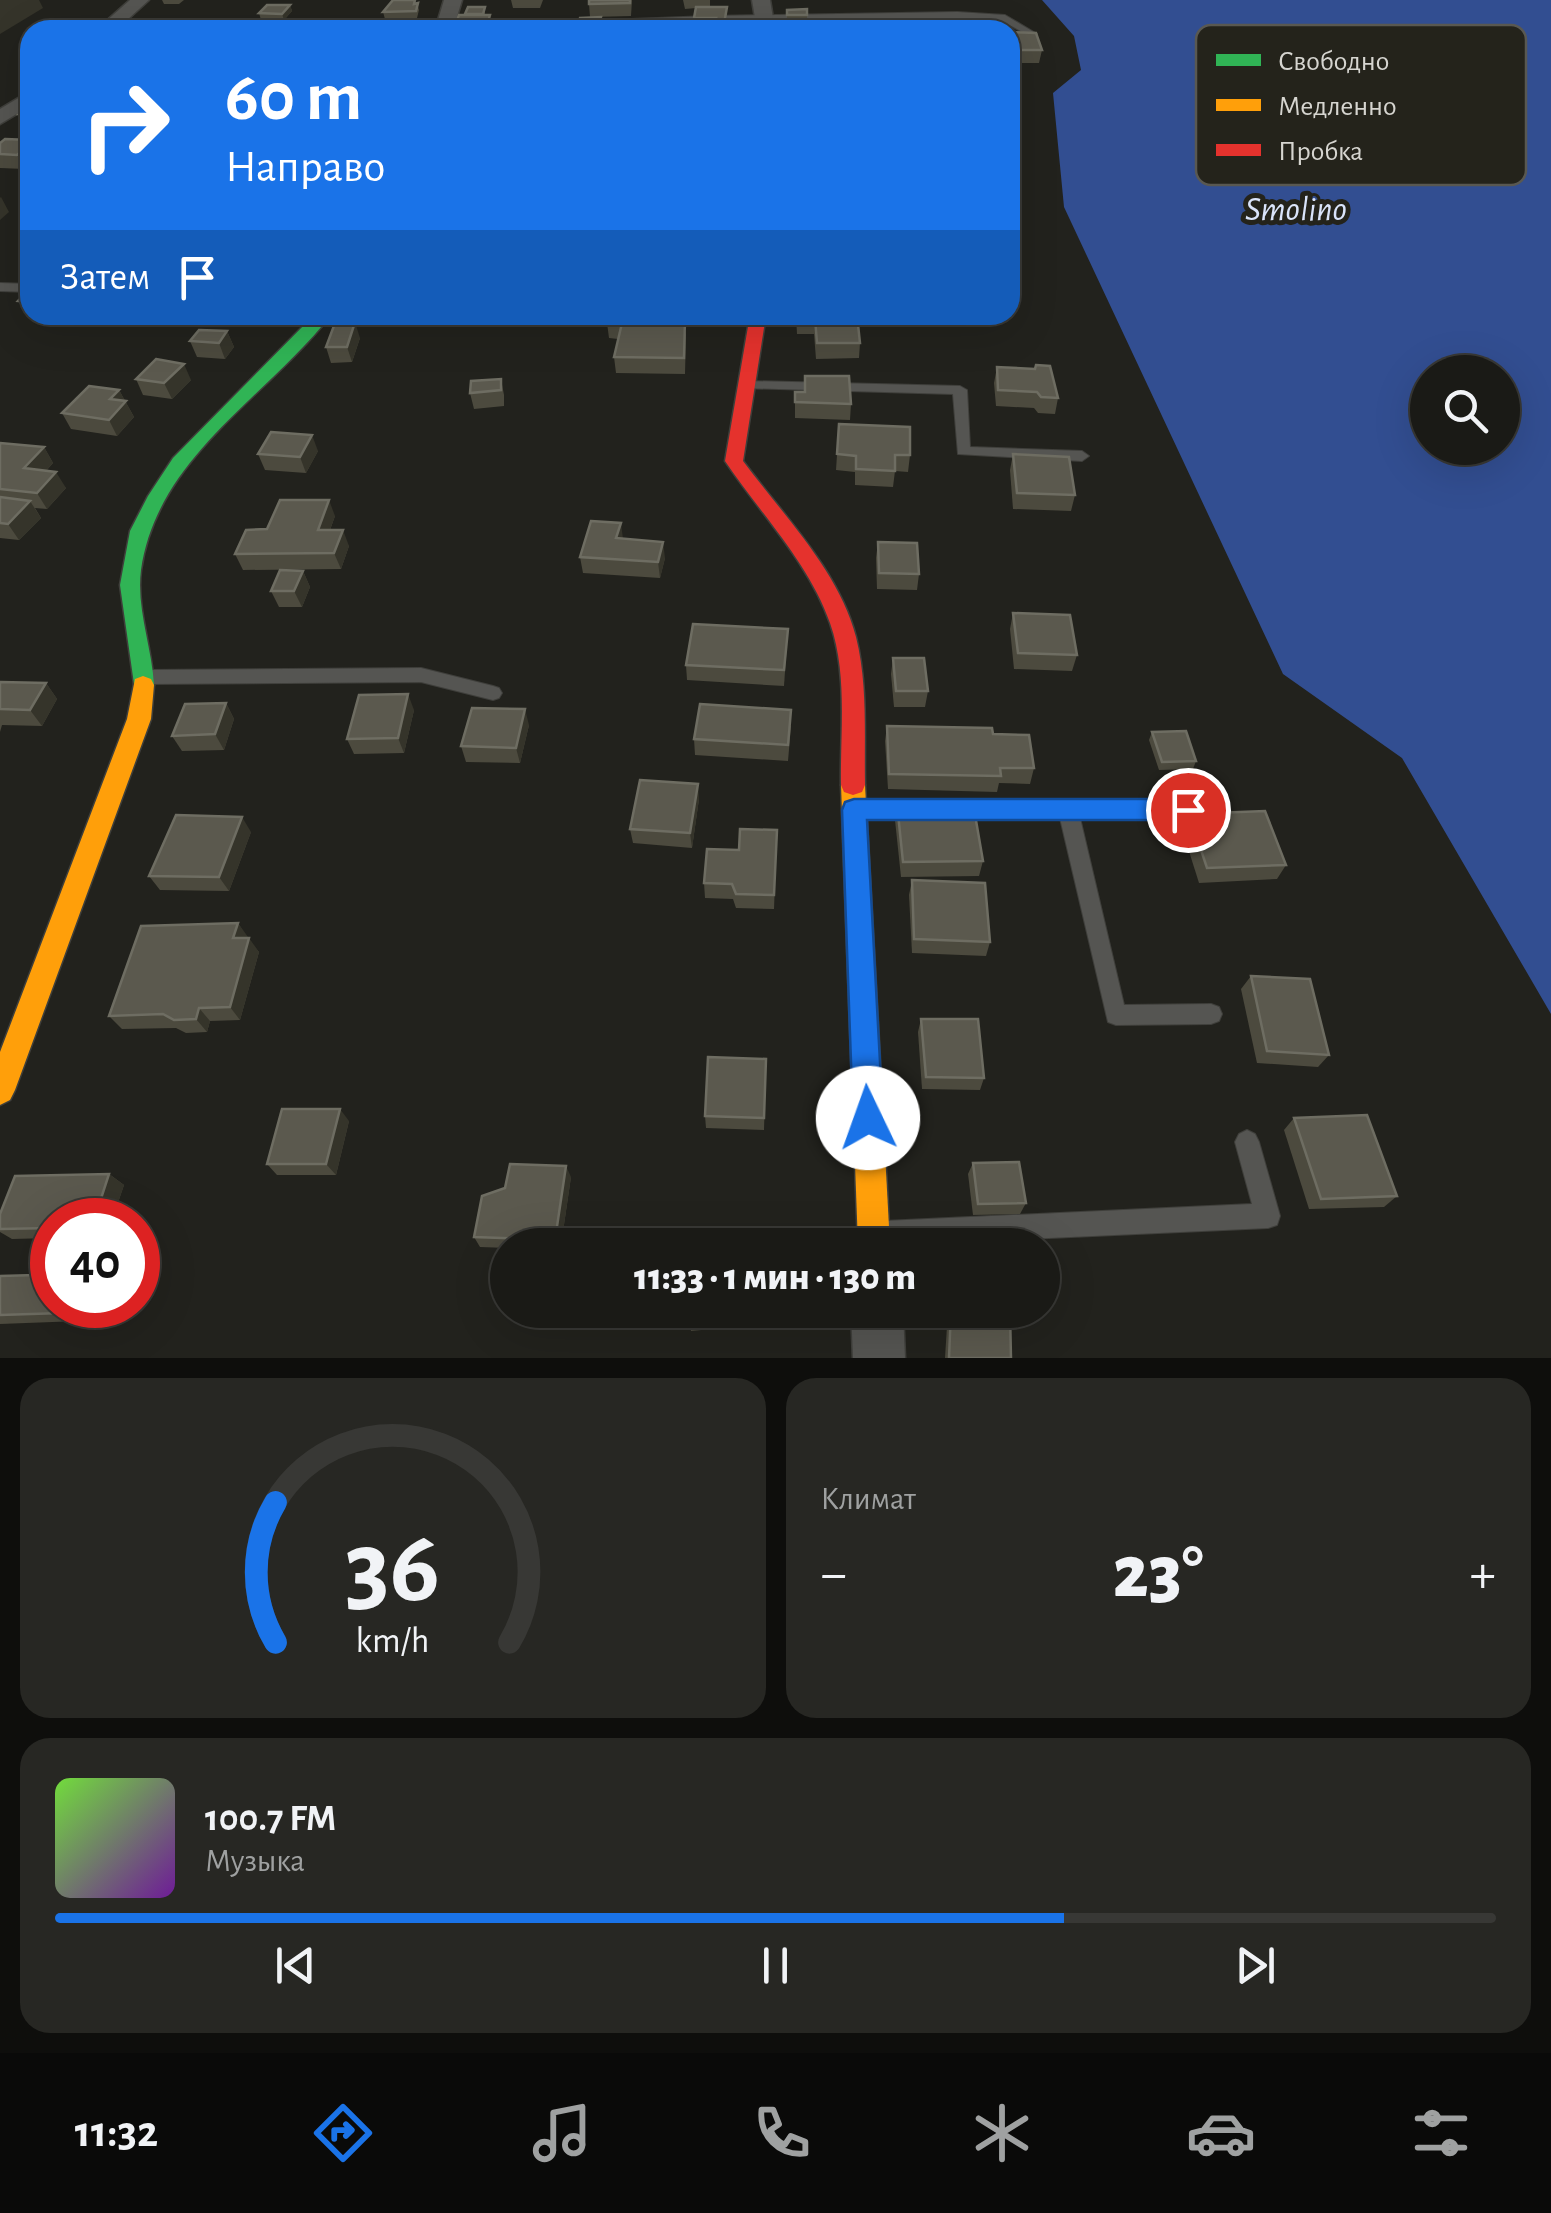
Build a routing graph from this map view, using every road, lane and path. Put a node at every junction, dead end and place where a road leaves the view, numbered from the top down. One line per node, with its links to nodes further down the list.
1 (140, 0): 3 (street)
2 (764, 16): 4 (lane); 5 (lane)
3 (116, 20)
4 (673, 20)
5 (1013, 20)
6 (1020, 25): 7 (lane)
7 (1034, 34)
8 (315, 325): 12 (street)
9 (756, 325): 10 (street)
10 (746, 385): 11 (lane); 14 (street)
11 (1082, 456)
12 (144, 676): 13 (lane); 18 (street)
13 (492, 693)
14 (854, 810): 15 (lane); 20 (street)
15 (1068, 810): 16 (lane); 17 (lane)
16 (1188, 810)
17 (1210, 1014)
18 (0, 1090)
19 (1247, 1142): 21 (lane)
20 (873, 1228)
21 (1060, 1228)
22 (878, 1328): 23 (street)
23 (879, 1358)

